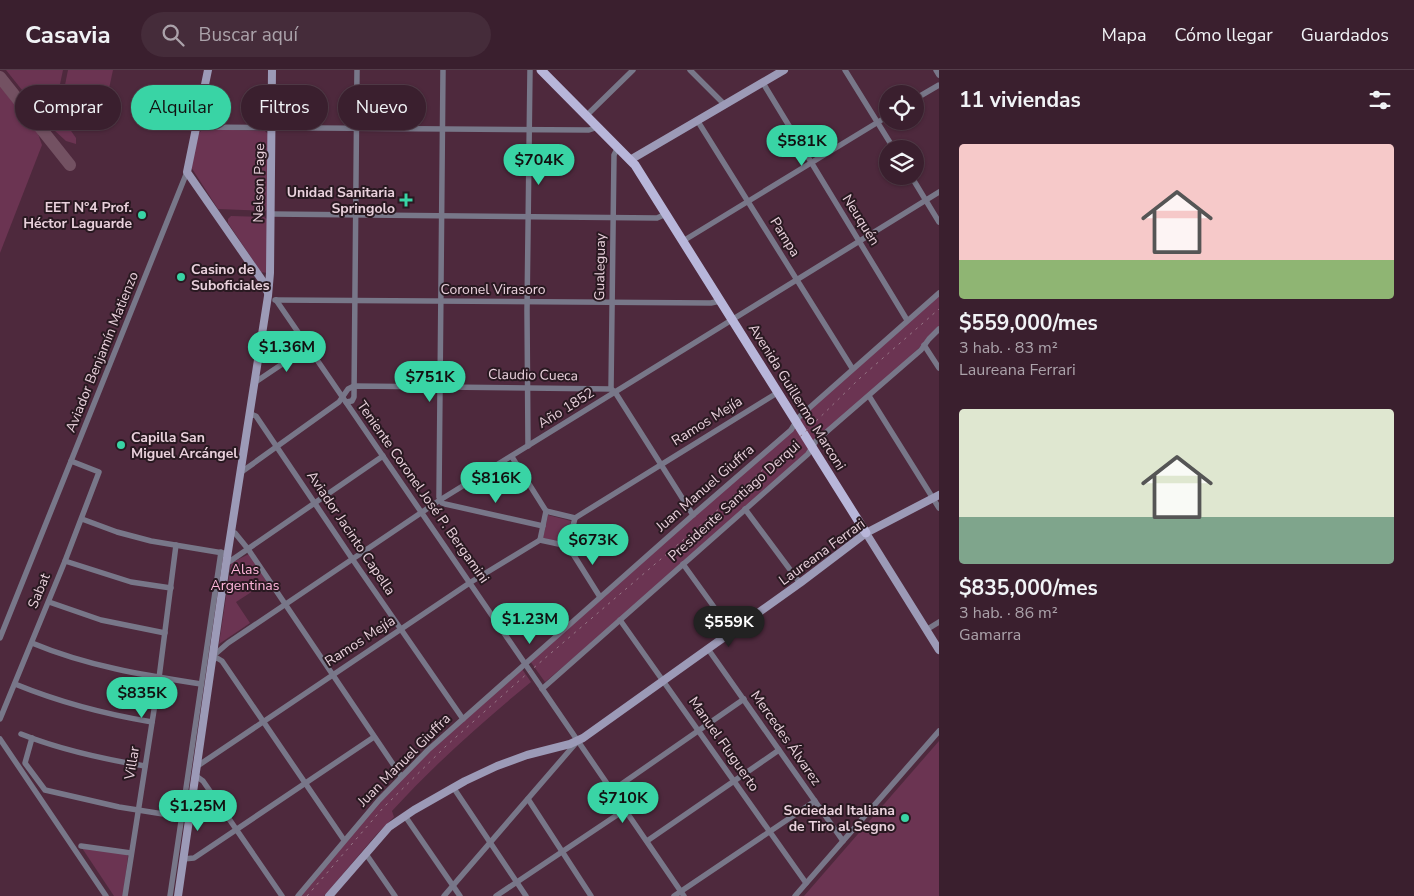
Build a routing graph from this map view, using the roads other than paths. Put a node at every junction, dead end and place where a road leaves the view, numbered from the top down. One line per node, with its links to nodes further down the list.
1 (208, 70): 14 (street, Aviador Benjamín Matienzo)
2 (272, 70): 15 (street, Nelson Page)
3 (357, 70): 16 (street)
4 (443, 70): 25 (street)
5 (530, 70): 29 (street)
6 (542, 70): 20 (main road, Avenida Guillermo Marconi)
7 (633, 70): 20 (street)
8 (690, 70): 19 (street)
9 (784, 70): 13 (street)
10 (845, 70): 22 (street)
11 (936, 70): 12 (street)
12 (939, 75)
13 (763, 82): 19 (street); 33 (street, Neuquén)
14 (205, 85)
15 (272, 85)
16 (357, 85)
17 (939, 85): 18 (street)
18 (924, 94)
19 (724, 104): 21 (street)
20 (586, 116): 23 (main road, Avenida Guillermo Marconi)
21 (697, 120): 32 (street); 38 (street, Pampa)
22 (877, 122): 30 (street); 33 (street)
23 (598, 127): 29 (street); 31 (main road, Avenida Guillermo Marconi)
24 (426, 129): 25 (street)
25 (443, 129): 29 (street); 42 (street)
26 (195, 130): 34 (street, Aviador Benjamín Matienzo)
27 (272, 130): 39 (street, Nelson Page)
28 (356, 130): 40 (street)
29 (529, 130): 43 (street)
30 (888, 140)
31 (618, 147): 32 (main road, Avenida Guillermo Marconi); 44 (street, Gualeguay)
32 (630, 160): 41 (main road, Avenida Guillermo Marconi)
33 (811, 162): 38 (street); 47 (street, Neuquén)
34 (187, 172): 50 (street); 81 (street, Aviador Benjamín Matienzo)
35 (917, 185): 37 (street)
36 (939, 192): 37 (street, Año 1852)
37 (926, 200): 45 (street); 47 (street, Año 1852)
38 (748, 202): 46 (street); 48 (street, Pampa)
39 (271, 214): 40 (street); 50 (street, Nelson Page)
40 (356, 214): 42 (street); 52 (street)
41 (666, 214): 44 (street); 46 (main road, Avenida Guillermo Marconi)
42 (442, 215): 43 (street); 53 (street)
43 (528, 216): 44 (street); 55 (street)
44 (613, 217): 56 (street, Gualeguay)
45 (939, 222)
46 (683, 241): 54 (main road, Avenida Guillermo Marconi)
47 (859, 241): 48 (street, Año 1852); 58 (street, Neuquén)
48 (797, 280): 57 (street, Año 1852); 62 (street, Pampa)
49 (939, 293): 58 (street, Juan Manuel Giuffra)
50 (268, 296): 51 (street, Coronel Virasoro); 64 (street, Nelson Page)
51 (276, 300): 52 (street, Coronel Virasoro); 61 (street, Teniente Coronel José P. Bergamini)
52 (356, 300): 53 (street, Coronel Virasoro); 65 (street)
53 (441, 301): 55 (street, Coronel Virasoro); 66 (street)
54 (720, 301): 56 (street, Coronel Virasoro); 57 (main road, Avenida Guillermo Marconi)
55 (527, 302): 56 (street, Coronel Virasoro); 67 (street)
56 (612, 302): 69 (street, Gualeguay)
57 (732, 320): 69 (street, Año 1852); 70 (main road, Avenida Guillermo Marconi)
58 (907, 320): 62 (street, Juan Manuel Giuffra)
59 (939, 330): 60 (street, Presidente Santiago Derqui)
60 (924, 345): 63 (street); 71 (street, Presidente Santiago Derqui)
61 (309, 346): 64 (street); 73 (street, Teniente Coronel José P. Bergamini)
62 (852, 368): 75 (street, Juan Manuel Giuffra)
63 (939, 368)
64 (254, 383): 74 (street, Nelson Page)
65 (354, 386): 66 (street, Claudio Cueca); 73 (street); 73 (street)
66 (440, 386): 67 (street, Claudio Cueca); 85 (street)
67 (526, 388): 68 (street, Claudio Cueca); 77 (street)
68 (602, 389): 69 (street, Claudio Cueca); 72 (street)
69 (613, 390): 72 (street, Año 1852); 82 (street)
70 (776, 393): 75 (main road, Avenida Guillermo Marconi); 82 (street, Ramos Mejía)
71 (869, 396): 78 (street, Presidente Santiago Derqui); 84 (street)
72 (606, 398): 77 (street, Año 1852)
73 (345, 400): 76 (street); 79 (street, Teniente Coronel José P. Bergamini)
74 (250, 414): 76 (street, Aviador Jacinto Capella); 83 (street, Nelson Page)
75 (796, 423): 78 (main road, Avenida Guillermo Marconi); 91 (street, Juan Manuel Giuffra)
76 (277, 446): 83 (street); 86 (street, Aviador Jacinto Capella)
77 (528, 446): 80 (street, Año 1852)
78 (812, 448): 88 (street, Presidente Santiago Derqui); 95 (main road, Avenida Guillermo Marconi)
79 (383, 456): 86 (street); 90 (street, Teniente Coronel José P. Bergamini)
80 (512, 457): 85 (street, Año 1852); 89 (street)
81 (71, 461): 93 (street, Sabat); 117 (street, Aviador Benjamín Matienzo)
82 (661, 464): 91 (street); 92 (street, Ramos Mejía)
83 (240, 473): 96 (street, Nelson Page)
84 (936, 497): 87 (street); 95 (street, Laureana Ferrari)
85 (440, 500): 90 (street, Año 1852); 94 (street)
86 (315, 503): 100 (street); 102 (street, Aviador Jacinto Capella)
87 (939, 508)
88 (745, 509): 104 (street, Presidente Santiago Derqui); 106 (street)
89 (546, 511): 92 (street); 94 (street)
90 (422, 512): 102 (street, Año 1852); 105 (street, Teniente Coronel José P. Bergamini)
91 (692, 515): 108 (street, Juan Manuel Giuffra)
92 (575, 518): 99 (street)
93 (82, 519): 98 (street); 103 (street, Sabat)
94 (543, 526): 97 (street)
95 (866, 533): 106 (street, Laureana Ferrari); 114 (street, Avenida Guillermo Marconi)
96 (231, 534): 100 (street); 101 (street, Nelson Page)
97 (540, 540): 99 (street); 105 (street, Ramos Mejía)
98 (176, 545): 101 (street); 107 (street, Villar)
99 (568, 546): 108 (street)
100 (248, 549): 101 (street); 110 (street)
101 (225, 557): 121 (street, Nelson Page); 127 (street)
102 (353, 560): 110 (street, Año 1852); 113 (street, Aviador Jacinto Capella)
103 (65, 561): 107 (street); 109 (street, Sabat)
104 (683, 564): 111 (street, Presidente Santiago Derqui); 115 (street)
105 (471, 582): 113 (street, Ramos Mejía); 122 (street, Teniente Coronel José P. Bergamini)
106 (800, 583): 115 (street, Laureana Ferrari)
107 (171, 588): 116 (street, Villar)
108 (600, 597): 122 (street, Juan Manuel Giuffra)
109 (49, 602): 116 (street); 118 (street, Sabat)
110 (286, 604): 121 (street, Año 1852); 123 (street)
111 (620, 620): 125 (street, Manuel Fluguerto); 128 (street, Presidente Santiago Derqui)
112 (939, 622): 114 (street)
113 (402, 629): 123 (street, Ramos Mejía); 131 (street, Aviador Jacinto Capella)
114 (926, 630): 120 (street, Avenida Guillermo Marconi)
115 (732, 632): 119 (street, Laureana Ferrari)
116 (165, 633): 124 (street, Villar)
117 (0, 638)
118 (32, 643): 124 (street); 126 (street, Sabat)
119 (708, 649): 125 (street, Laureana Ferrari); 129 (street, Mercedes Álvarez)
120 (939, 650)
121 (213, 658): 132 (street); 143 (street, Nelson Page)
122 (525, 664): 128 (street, Teniente Coronel José P. Bergamini); 131 (street, Juan Manuel Giuffra)
123 (332, 674): 132 (street, Ramos Mejía); 137 (street)
124 (159, 678): 127 (street); 133 (street, Villar)
125 (664, 681): 134 (street, Manuel Fluguerto); 140 (street, Laureana Ferrari)
126 (15, 684): 130 (street, Sabat); 133 (street)
127 (201, 684): 155 (street)
128 (542, 689): 140 (street, Teniente Coronel José P. Bergamini)
129 (744, 699): 134 (street); 141 (street, Mercedes Álvarez)
130 (0, 719)
131 (463, 719): 145 (street, Juan Manuel Giuffra)
132 (264, 721): 143 (street, Ramos Mejía); 147 (street)
133 (152, 722): 142 (street, Villar)
134 (699, 731): 146 (street, Manuel Fluguerto); 149 (street)
135 (939, 731): 160 (street)
136 (21, 734): 138 (street)
137 (374, 737): 145 (street); 147 (street)
138 (32, 738): 142 (street); 152 (street)
139 (0, 739): 171 (street)
140 (577, 741): 148 (street); 149 (street, Teniente Coronel José P. Bergamini); 150 (street)
141 (779, 750): 146 (street); 151 (street, Mercedes Álvarez)
142 (144, 766): 152 (street, Villar)
143 (196, 767): 144 (street, Nelson Page)
144 (196, 776): 156 (street); 166 (street, Nelson Page)
145 (402, 776): 158 (street, Juan Manuel Giuffra)
146 (734, 781): 157 (street, Manuel Fluguerto); 159 (street)
147 (307, 783): 156 (street); 158 (street)
148 (453, 787): 154 (street); 161 (street)
149 (613, 790): 153 (street, Teniente Coronel José P. Bergamini)
150 (528, 799): 161 (street); 164 (street)
151 (815, 801): 157 (street); 160 (street, Mercedes Álvarez)
152 (138, 810): 155 (street); 163 (street, Villar)
153 (626, 810): 159 (street, Teniente Coronel José P. Bergamini); 164 (street)
154 (405, 816): 165 (street); 169 (street)
155 (182, 817): 173 (street)
156 (236, 829): 166 (street); 175 (street)
157 (770, 832): 168 (street, Manuel Fluguerto); 170 (street)
158 (344, 840): 176 (street, Juan Manuel Giuffra)
159 (647, 841): 170 (street, Teniente Coronel José P. Bergamini)
160 (843, 841): 168 (street)
161 (490, 843): 167 (street); 169 (street)
162 (82, 846): 163 (street)
163 (131, 853): 172 (street, Villar)
164 (562, 853): 167 (street); 183 (street)
165 (366, 854): 177 (street); 178 (street)
166 (182, 859): 174 (street, Nelson Page)
167 (517, 882): 181 (street); 182 (street)
168 (806, 883): 185 (street)
169 (453, 885): 179 (street); 180 (street)
170 (683, 894): 184 (street)
171 (106, 896)
172 (125, 896)
173 (170, 896)
174 (178, 896)
175 (282, 896)
176 (298, 896)
177 (329, 896)
178 (396, 896)
179 (444, 896)
180 (460, 896)
181 (496, 896)
182 (526, 896)
183 (591, 896)
184 (674, 896)
185 (795, 896)

